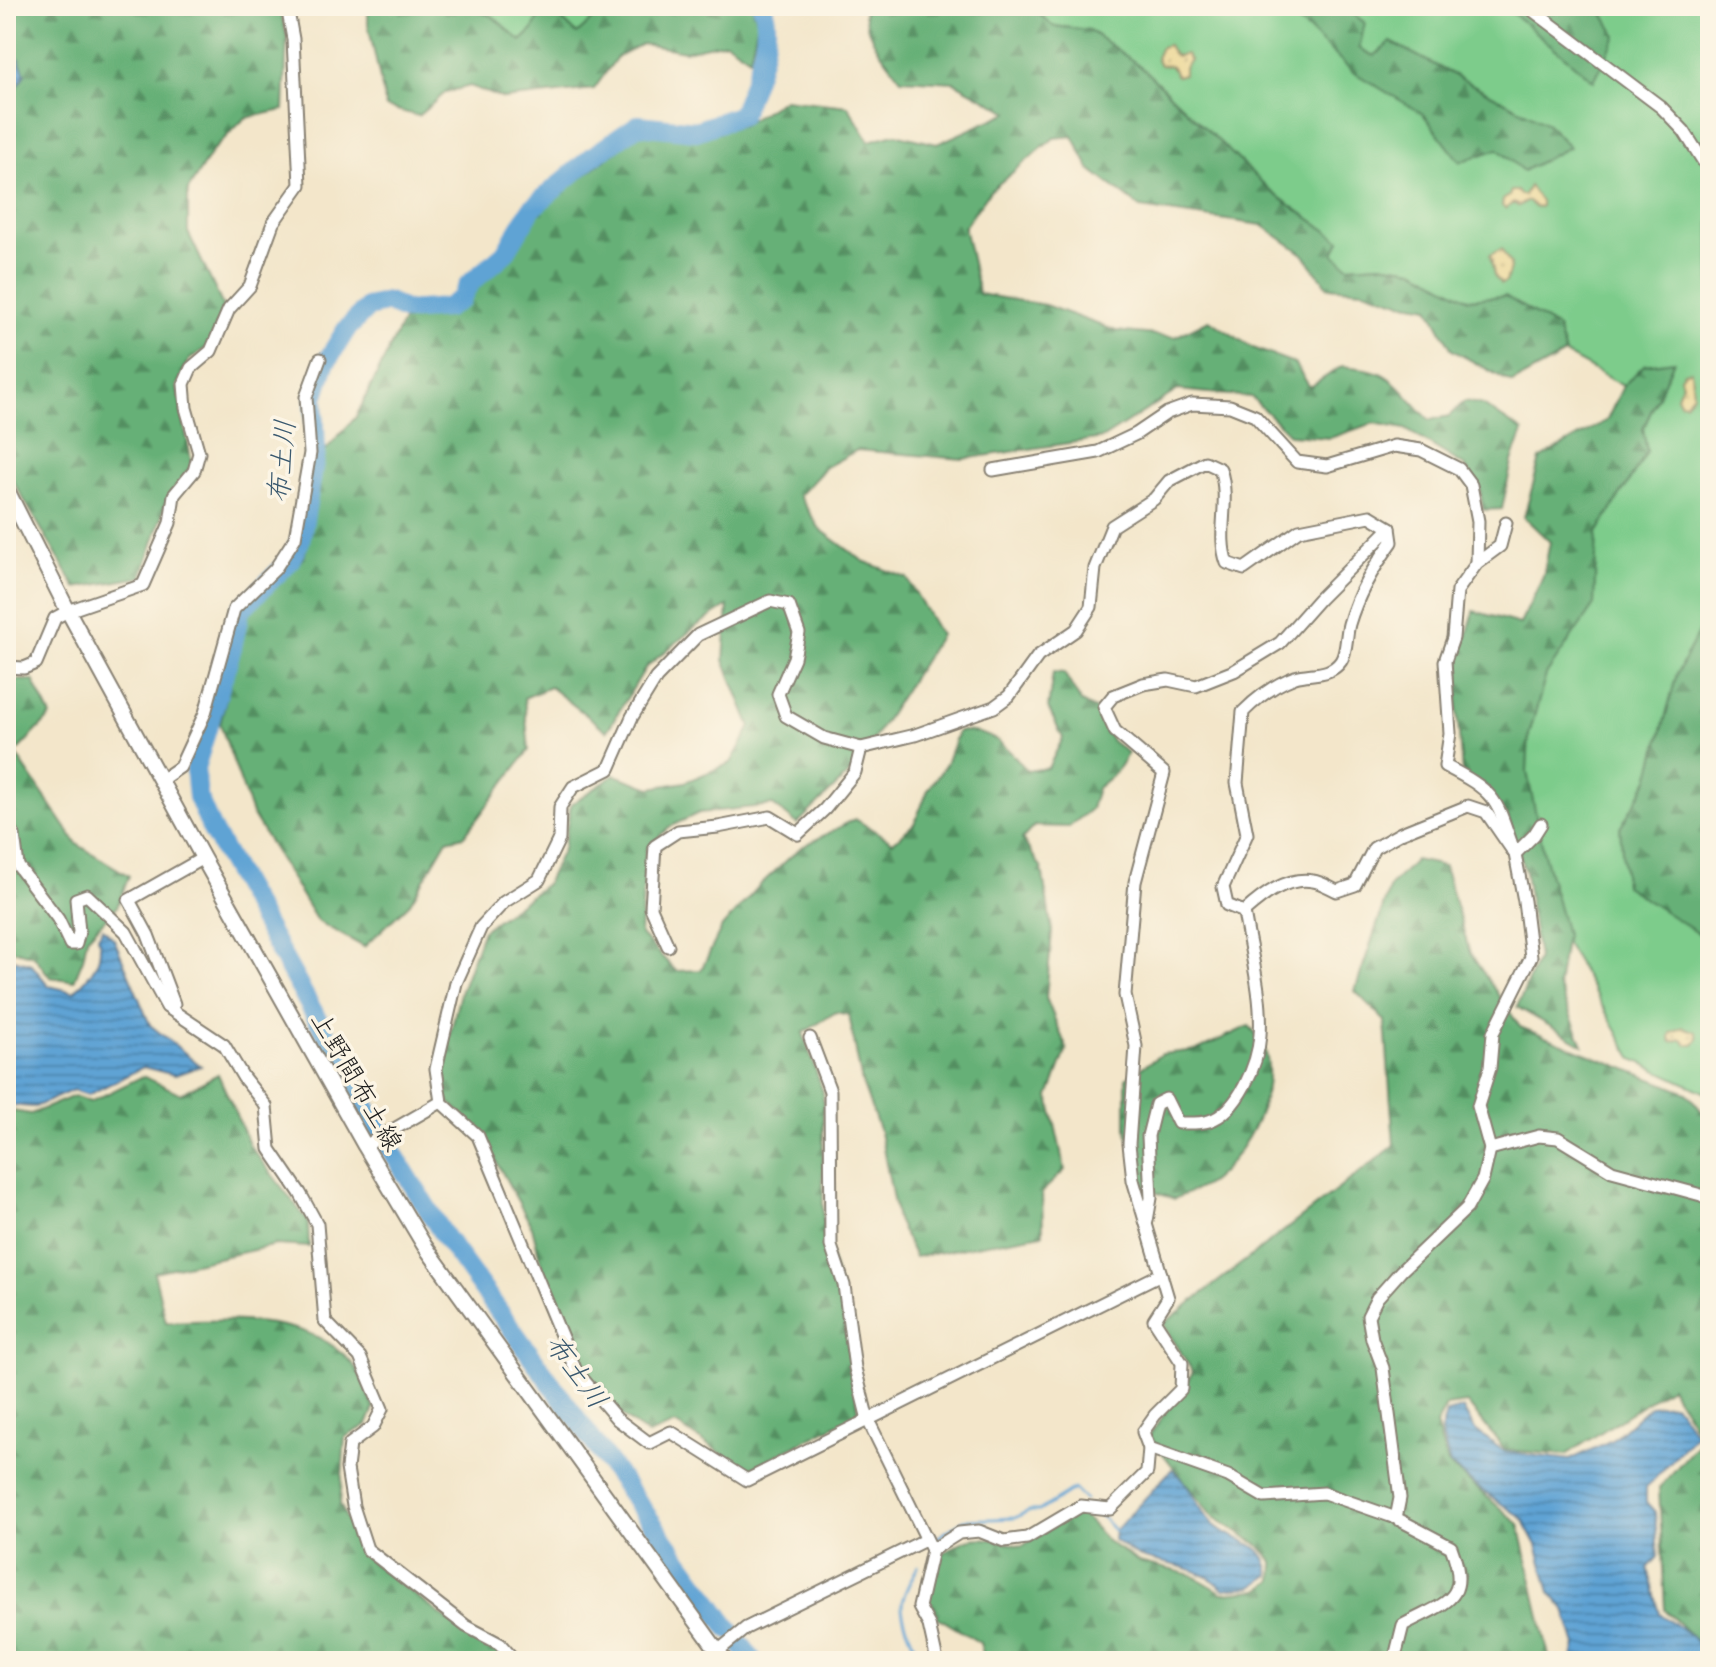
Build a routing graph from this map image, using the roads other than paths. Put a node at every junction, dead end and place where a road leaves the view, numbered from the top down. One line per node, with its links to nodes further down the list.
1 (287, 6): 10 (street)
2 (1527, 6): 3 (street)
3 (1710, 172)
4 (320, 359): 13 (street)
5 (993, 470): 9 (street)
6 (6, 488): 10 (main road, 上野間布土線)
7 (1506, 523): 9 (street)
8 (1390, 528): 12 (street); 18 (street); 26 (street)
9 (1477, 563): 16 (street)
10 (68, 611): 11 (street); 13 (main road, 上野間布土線)
11 (6, 667)
12 (861, 748): 19 (street); 22 (street)
13 (161, 780): 17 (main road, 上野間布土線)
14 (1541, 824): 16 (street)
15 (6, 826): 20 (street)
16 (1515, 854): 18 (street); 24 (street)
17 (203, 858): 20 (street); 23 (main road, 上野間布土線)
18 (1244, 912): 26 (street)
19 (668, 946)
20 (184, 1017): 33 (street)
21 (810, 1038): 28 (street)
22 (441, 1102): 23 (street); 28 (street)
23 (365, 1146): 32 (main road, 上野間布土線)
24 (1490, 1149): 25 (street); 30 (street)
25 (1710, 1200)
26 (1146, 1226): 27 (street)
27 (1161, 1274): 28 (street); 29 (street)
28 (868, 1420): 31 (street)
29 (1149, 1448): 30 (street); 31 (street)
30 (1396, 1518): 36 (street)
31 (929, 1545): 32 (street); 35 (street)
32 (722, 1656): 34 (street)
33 (515, 1661)
34 (697, 1661)
35 (937, 1661)
36 (1394, 1661)

